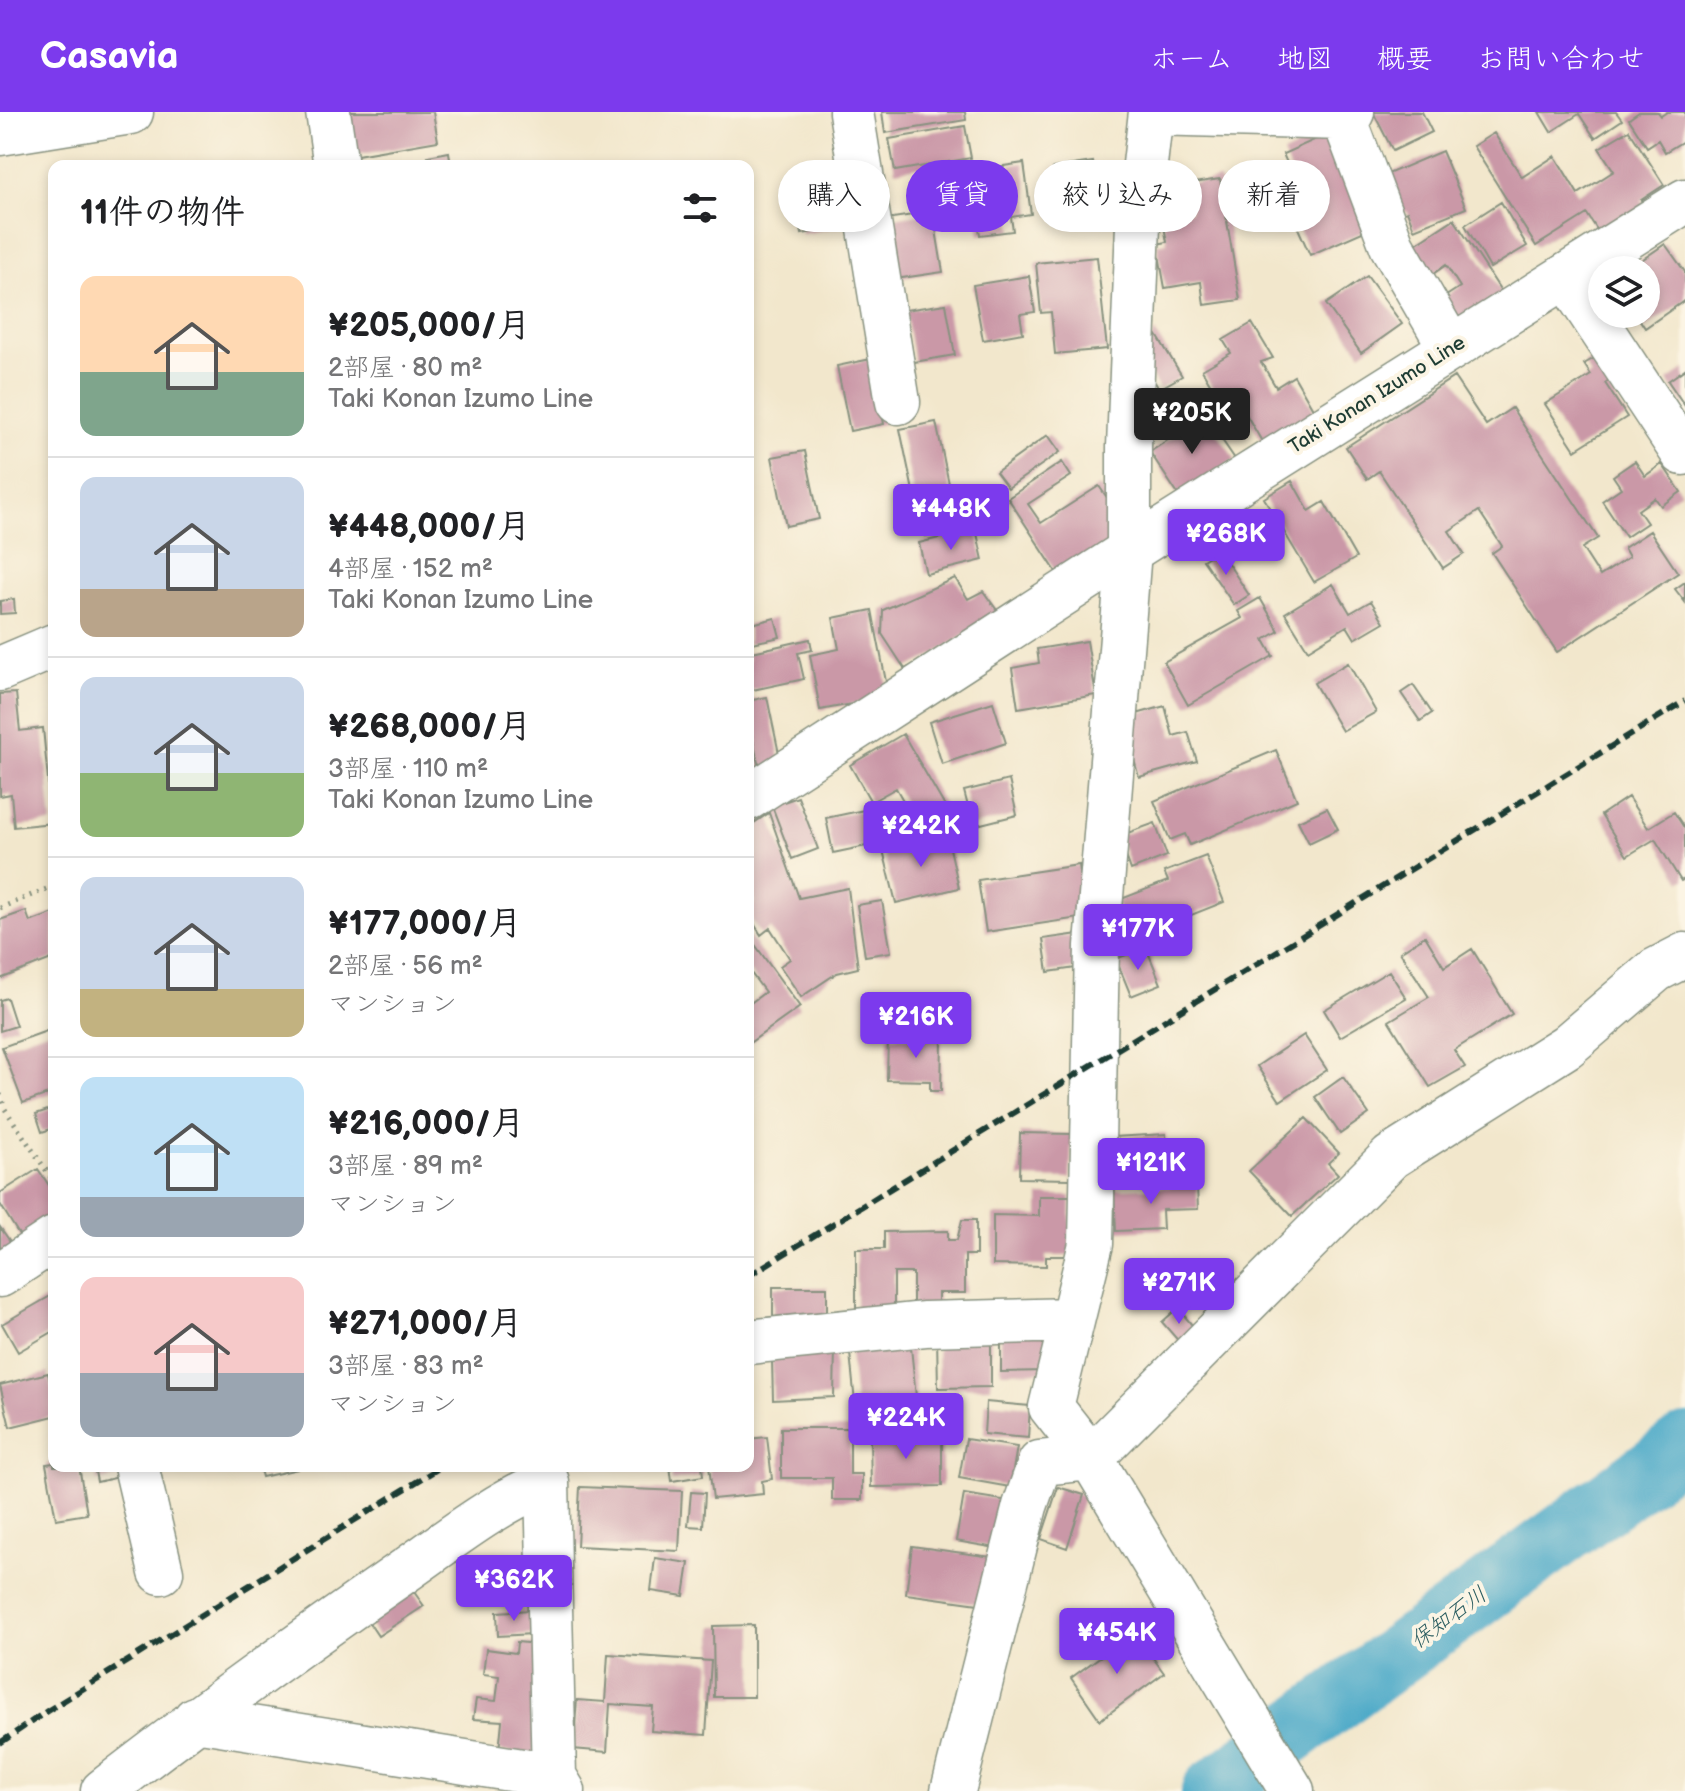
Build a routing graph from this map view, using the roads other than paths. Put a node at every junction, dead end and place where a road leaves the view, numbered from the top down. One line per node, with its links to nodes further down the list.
1 (131, 112): 6 (street)
2 (328, 112): 7 (street)
3 (851, 112): 11 (street)
4 (1151, 112): 5 (street); 13 (street)
5 (1348, 115): 10 (street)
6 (14, 124)
7 (335, 160)
8 (1685, 201): 9 (street, Taki Konan Izumo Line)
9 (1566, 276): 10 (street, Taki Konan Izumo Line); 12 (street)
10 (1451, 348): 13 (street, Taki Konan Izumo Line)
11 (898, 402)
12 (1683, 453)
13 (1129, 551): 16 (street, Taki Konan Izumo Line); 20 (street)
14 (48, 649): 15 (street)
15 (0, 669)
16 (754, 794)
17 (1685, 955): 22 (street)
18 (48, 1243): 19 (street)
19 (0, 1275)
20 (1072, 1320): 21 (street); 22 (street)
21 (754, 1341)
22 (1091, 1458): 29 (street); 30 (street)
23 (137, 1472): 25 (street)
24 (548, 1474): 26 (street); 27 (street)
25 (161, 1572)
26 (195, 1719): 27 (street); 28 (street)
27 (558, 1784)
28 (103, 1791)
29 (953, 1791)
30 (1292, 1791)

